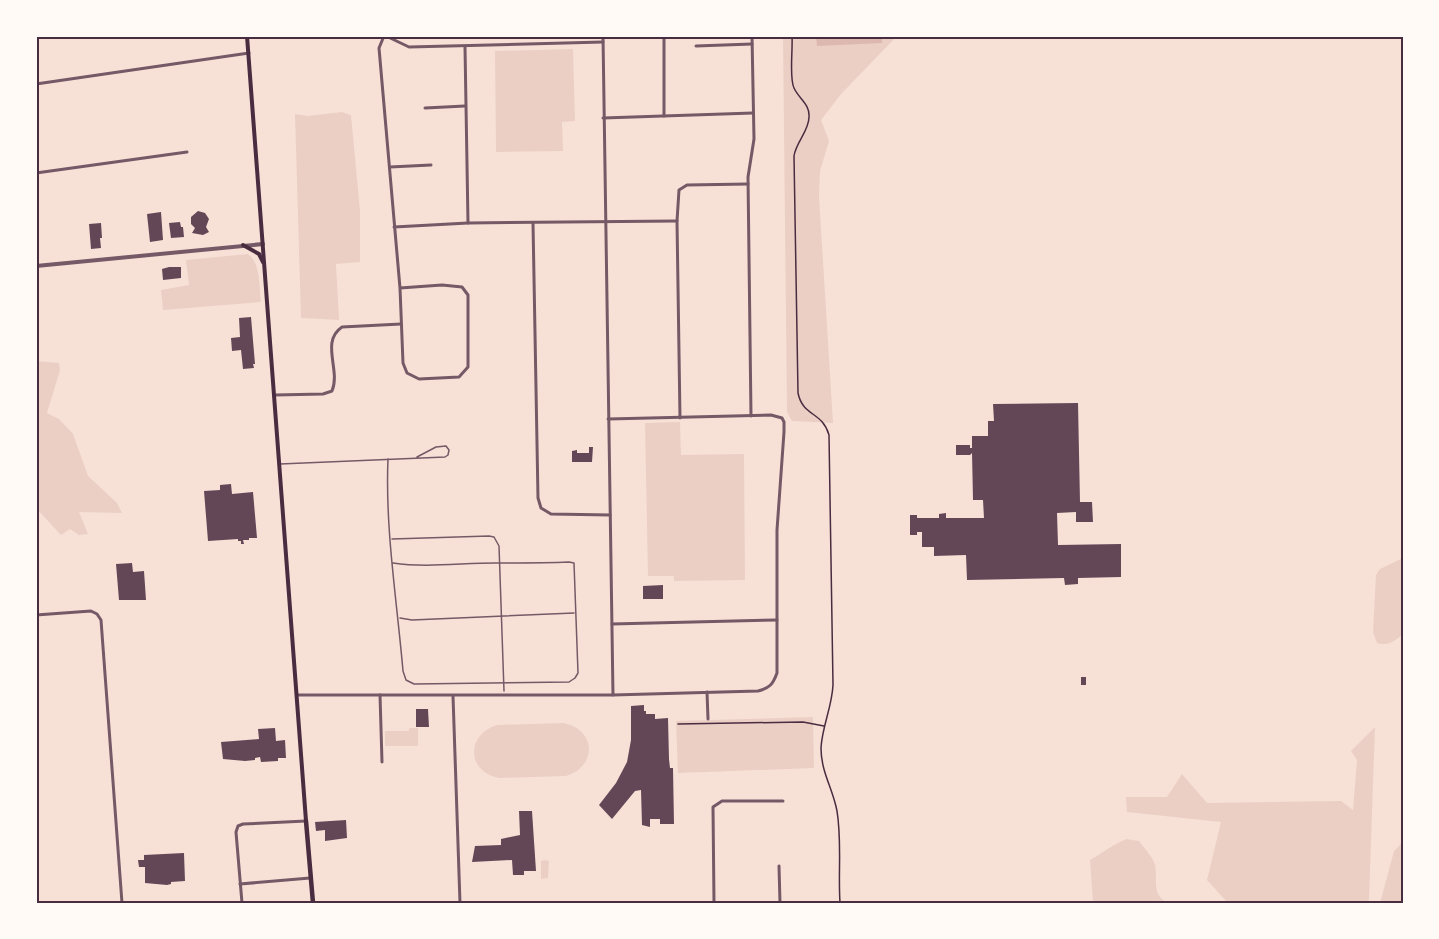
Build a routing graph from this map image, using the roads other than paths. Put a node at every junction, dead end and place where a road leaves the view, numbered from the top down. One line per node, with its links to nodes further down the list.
1 (247, 36): 10 (main road)
2 (385, 36): 9 (street); 19 (street)
3 (603, 36): 6 (street)
4 (663, 36): 15 (street)
5 (752, 36): 7 (street)
6 (603, 42): 9 (street); 16 (street)
7 (752, 44): 8 (street); 14 (street)
8 (696, 46)
9 (465, 47): 12 (street)
10 (249, 53): 11 (street); 27 (main road)
11 (36, 84)
12 (465, 106): 13 (street); 24 (street)
13 (425, 108)
14 (753, 113): 15 (street); 21 (street)
15 (664, 116): 16 (street)
16 (603, 118): 23 (street)
17 (188, 152): 20 (street)
18 (430, 165): 19 (street)
19 (390, 167): 26 (street)
20 (36, 174)
21 (748, 184): 22 (street); 34 (street)
22 (677, 221): 23 (street); 35 (street)
23 (605, 222): 25 (street); 36 (street)
24 (468, 223): 25 (street); 26 (street)
25 (533, 223): 40 (street)
26 (394, 227): 31 (street)
27 (263, 244): 28 (street); 29 (main road)
28 (243, 245): 29 (main road); 30 (street)
29 (264, 263): 33 (main road)
30 (36, 266)
31 (400, 288): 32 (street); 32 (street)
32 (401, 324): 33 (street)
33 (275, 395): 39 (main road)
34 (751, 416): 35 (street); 48 (street)
35 (680, 418): 36 (street)
36 (608, 419): 40 (street)
37 (417, 458): 37 (lane); 38 (lane)
38 (388, 459): 39 (lane); 41 (lane)
39 (280, 464): 53 (main road)
40 (610, 514): 49 (street)
41 (391, 539): 42 (lane); 43 (lane)
42 (393, 563): 43 (lane); 47 (lane)
43 (500, 563): 44 (lane); 46 (lane)
44 (575, 613): 46 (lane); 50 (lane)
45 (36, 615): 64 (street)
46 (502, 616): 47 (lane); 50 (lane)
47 (398, 618): 50 (lane)
48 (777, 620): 49 (street); 52 (street)
49 (612, 624): 55 (street)
50 (505, 682): 51 (lane)
51 (504, 691)
52 (707, 692): 55 (street); 57 (street)
53 (298, 695): 54 (street); 60 (main road)
54 (380, 695): 56 (street); 58 (street)
55 (612, 695): 56 (street)
56 (453, 696): 67 (street)
57 (708, 719)
58 (382, 762)
59 (783, 801): 68 (street)
60 (306, 821): 62 (main road); 63 (street)
61 (779, 866): 69 (street)
62 (310, 878): 63 (street); 66 (main road)
63 (240, 884): 65 (street)
64 (122, 903)
65 (242, 903)
66 (313, 903)
67 (460, 903)
68 (714, 903)
69 (780, 903)

